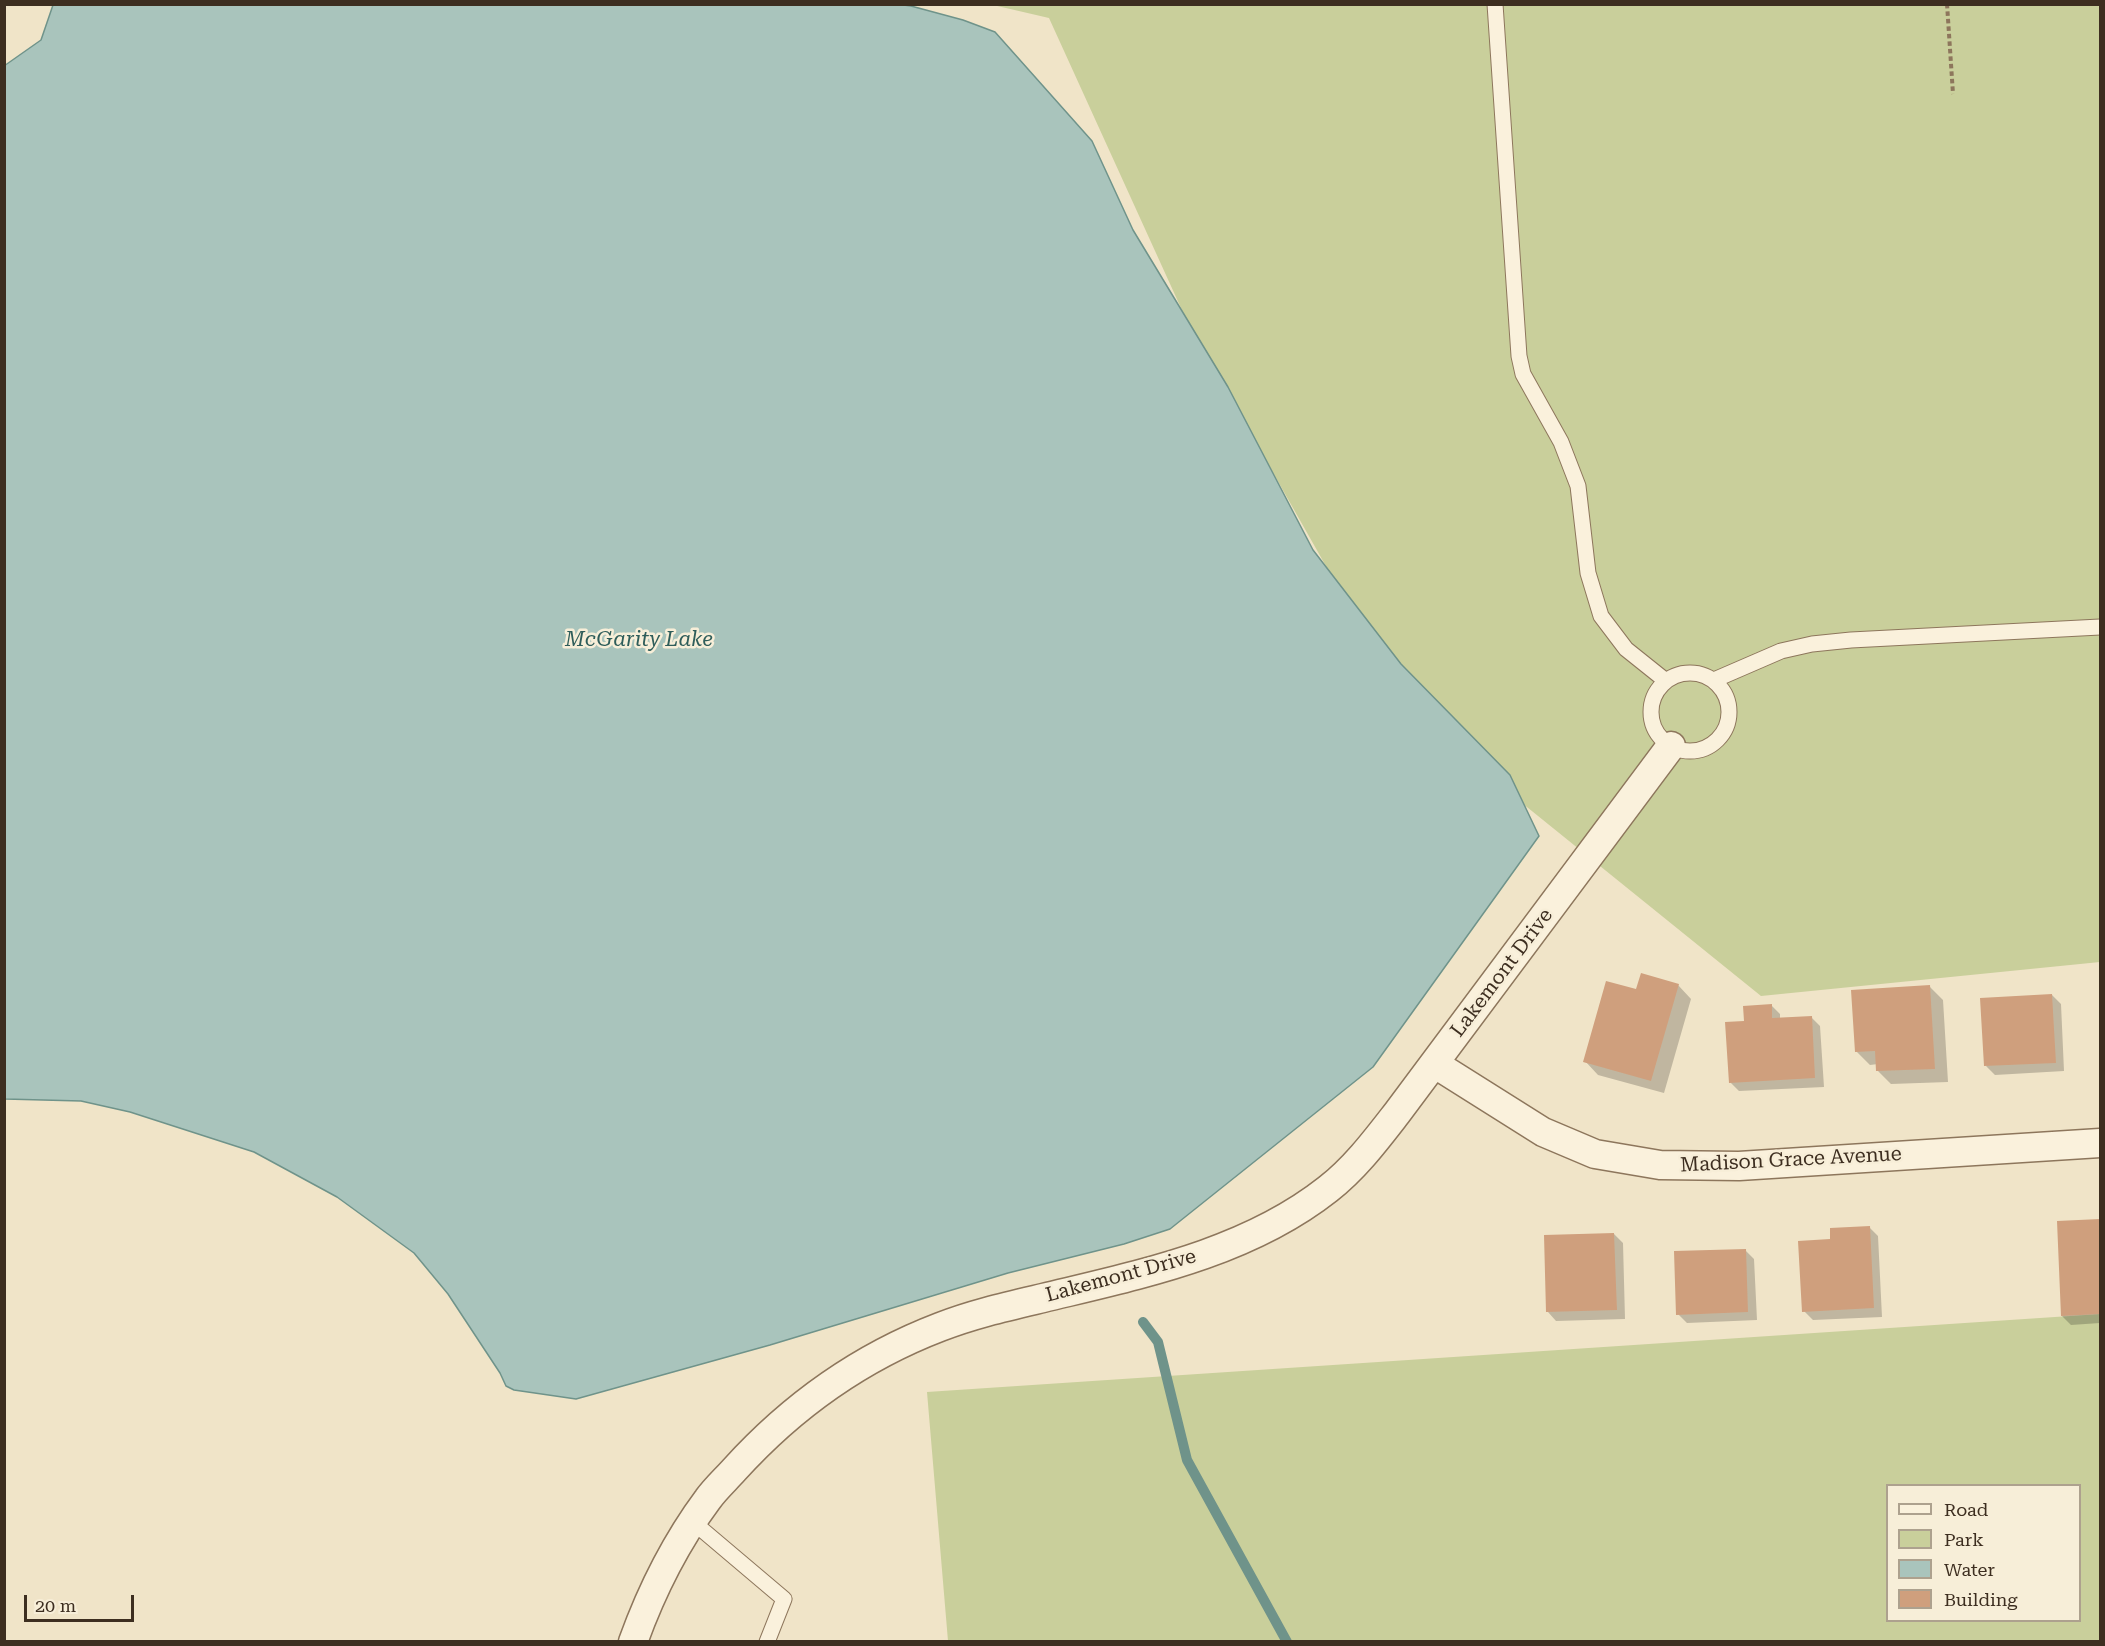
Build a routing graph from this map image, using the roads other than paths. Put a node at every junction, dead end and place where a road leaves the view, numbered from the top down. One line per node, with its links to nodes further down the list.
1 (1495, 4): 4 (lane)
2 (2100, 627): 3 (lane)
3 (1714, 680): 4 (lane); 5 (lane)
4 (1665, 681): 5 (lane)
5 (1671, 746): 6 (street, Lakemont Drive)
6 (1435, 1064): 7 (street, Madison Grace Avenue); 8 (street, Lakemont Drive)
7 (2100, 1143)
8 (693, 1522): 9 (street, Lakemont Drive); 10 (lane)
9 (633, 1641)
10 (767, 1641)

